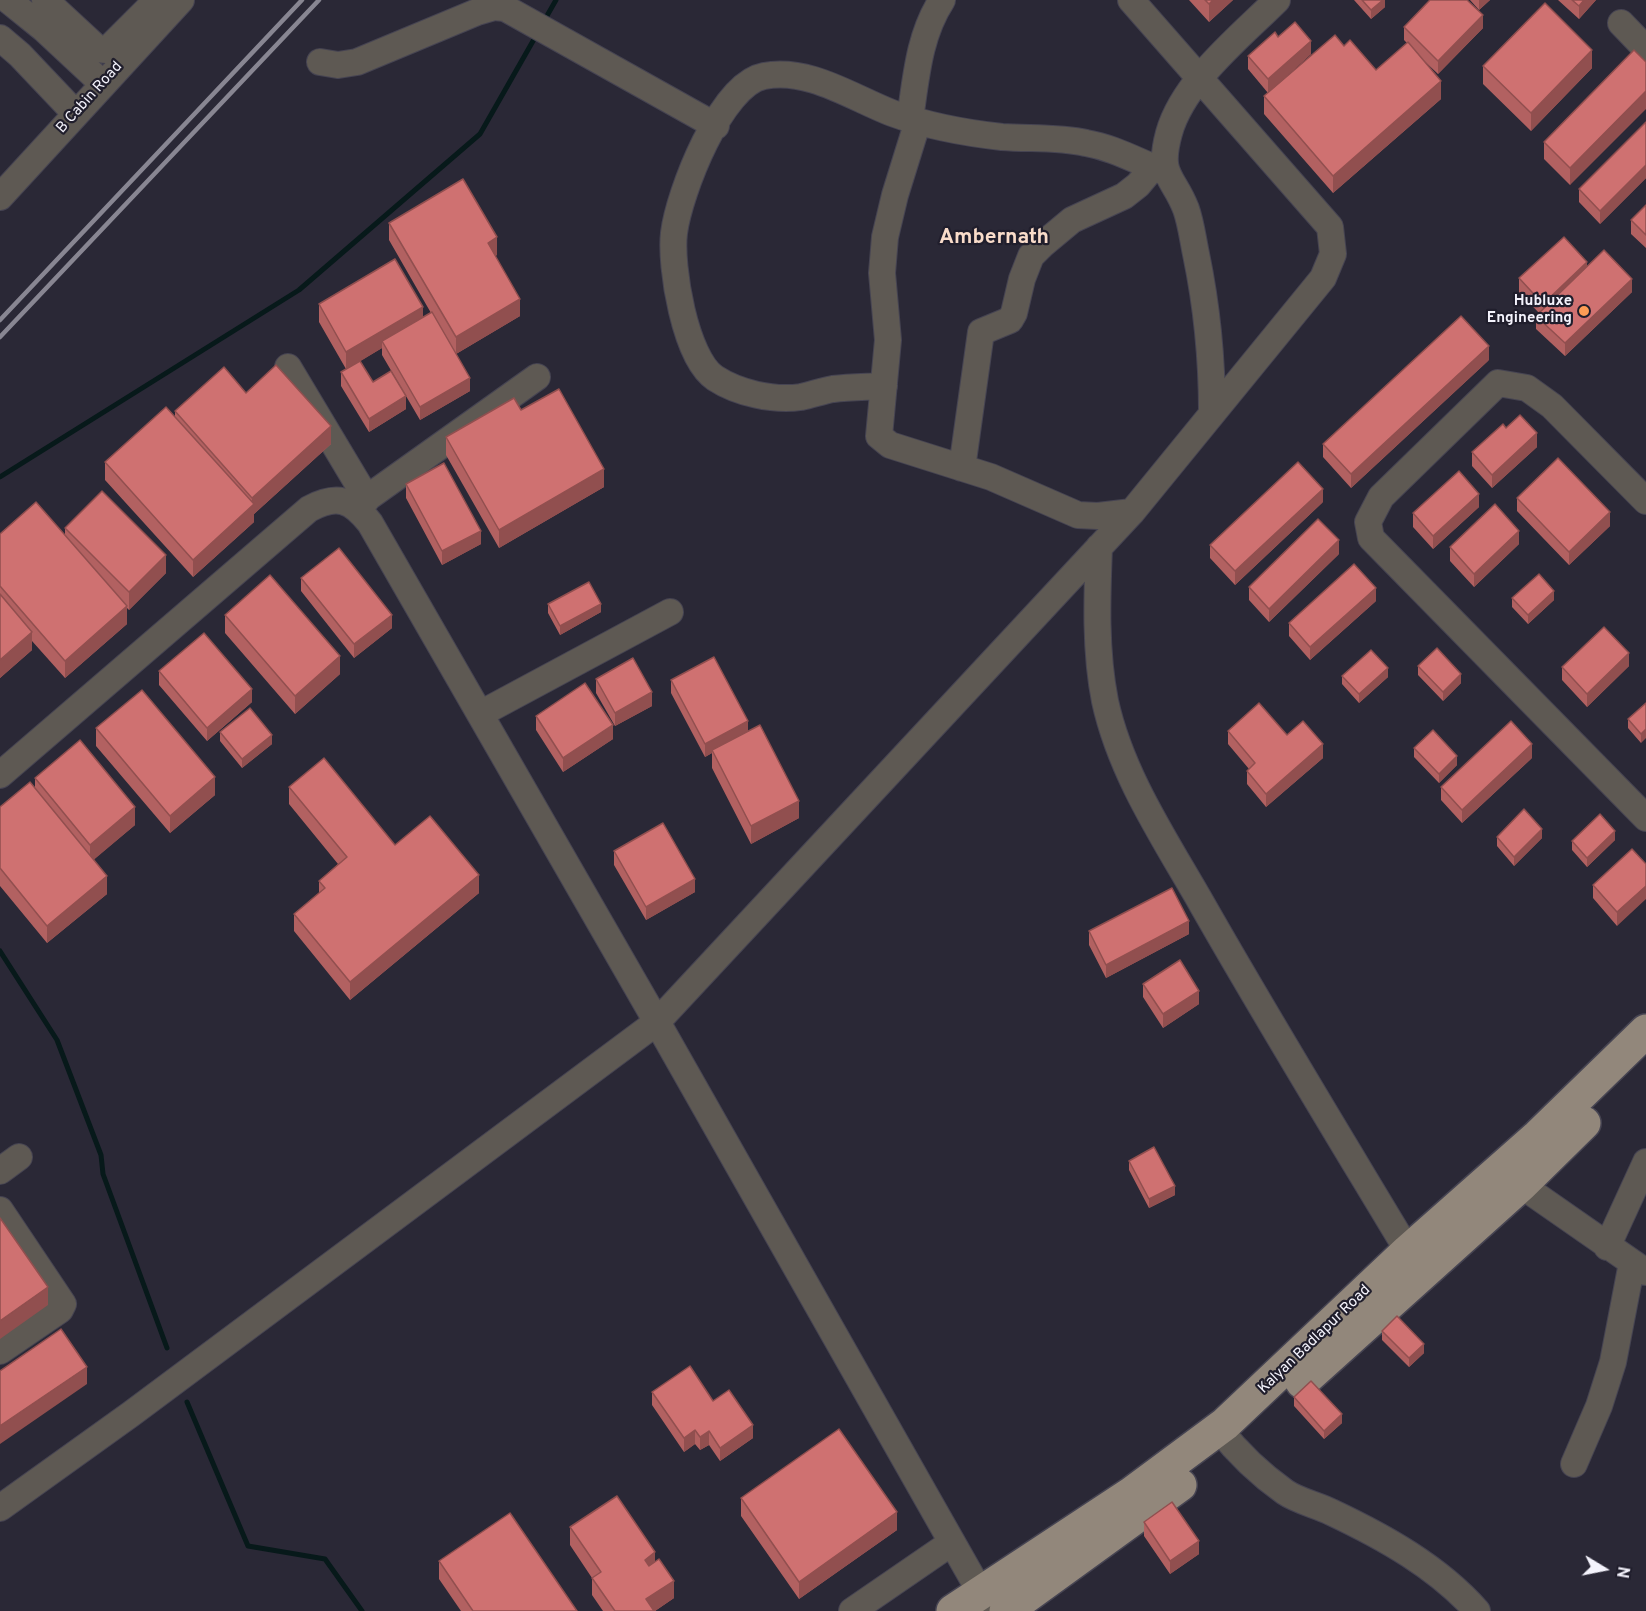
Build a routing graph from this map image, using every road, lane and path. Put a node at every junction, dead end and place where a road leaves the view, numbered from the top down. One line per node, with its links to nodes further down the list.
1 (8, 0): 13 (street)
2 (45, 0): 3 (street)
3 (157, 0)
4 (181, 0): 13 (street, B Cabin Road)
5 (942, 0): 15 (street)
6 (1131, 0): 12 (street)
7 (1278, 0): 12 (street)
8 (1621, 24): 10 (street)
9 (0, 38): 14 (street)
10 (1646, 49)
11 (320, 62): 16 (street)
12 (1200, 78): 17 (street); 22 (street)
13 (103, 84): 14 (street, B Cabin Road)
14 (76, 114): 18 (street, B Cabin Road)
15 (914, 120): 16 (street); 17 (street); 21 (street)
16 (716, 126): 21 (street)
17 (1159, 170): 22 (street); 23 (street)
18 (0, 197)
19 (288, 367): 25 (street)
20 (537, 377): 25 (street)
21 (884, 386): 23 (street)
22 (1212, 412): 26 (street)
23 (962, 468): 26 (street)
24 (1646, 501): 31 (street)
25 (362, 502): 29 (street); 30 (street)
26 (1132, 512): 27 (street)
27 (1099, 547): 32 (street); 40 (street)
28 (670, 612): 29 (street)
29 (482, 713): 32 (street)
30 (0, 775)
31 (1646, 818)
32 (657, 1022): 45 (street); 46 (street)
33 (1646, 1031): 35 (main road, Kalyan Badlapur Road)
34 (1646, 1063): 35 (main road, Kalyan Badlapur Road)
35 (1600, 1092): 37 (main road, Kalyan Badlapur Road); 40 (main road, Kalyan Badlapur Road)
36 (1646, 1162): 39 (street)
37 (1521, 1185): 39 (street); 40 (main road, Kalyan Badlapur Road)
38 (0, 1210): 42 (street)
39 (1607, 1247): 41 (street)
40 (1414, 1262): 43 (main road, Kalyan Badlapur Road)
41 (1639, 1268): 44 (street)
42 (0, 1351)
43 (1226, 1437): 47 (main road, Kalyan Badlapur Road); 50 (street)
44 (1574, 1464)
45 (0, 1508)
46 (951, 1542): 47 (street); 48 (street)
47 (992, 1605): 49 (main road, Kalyan Badlapur Road)
48 (852, 1611)
49 (953, 1611)
50 (1477, 1611)

